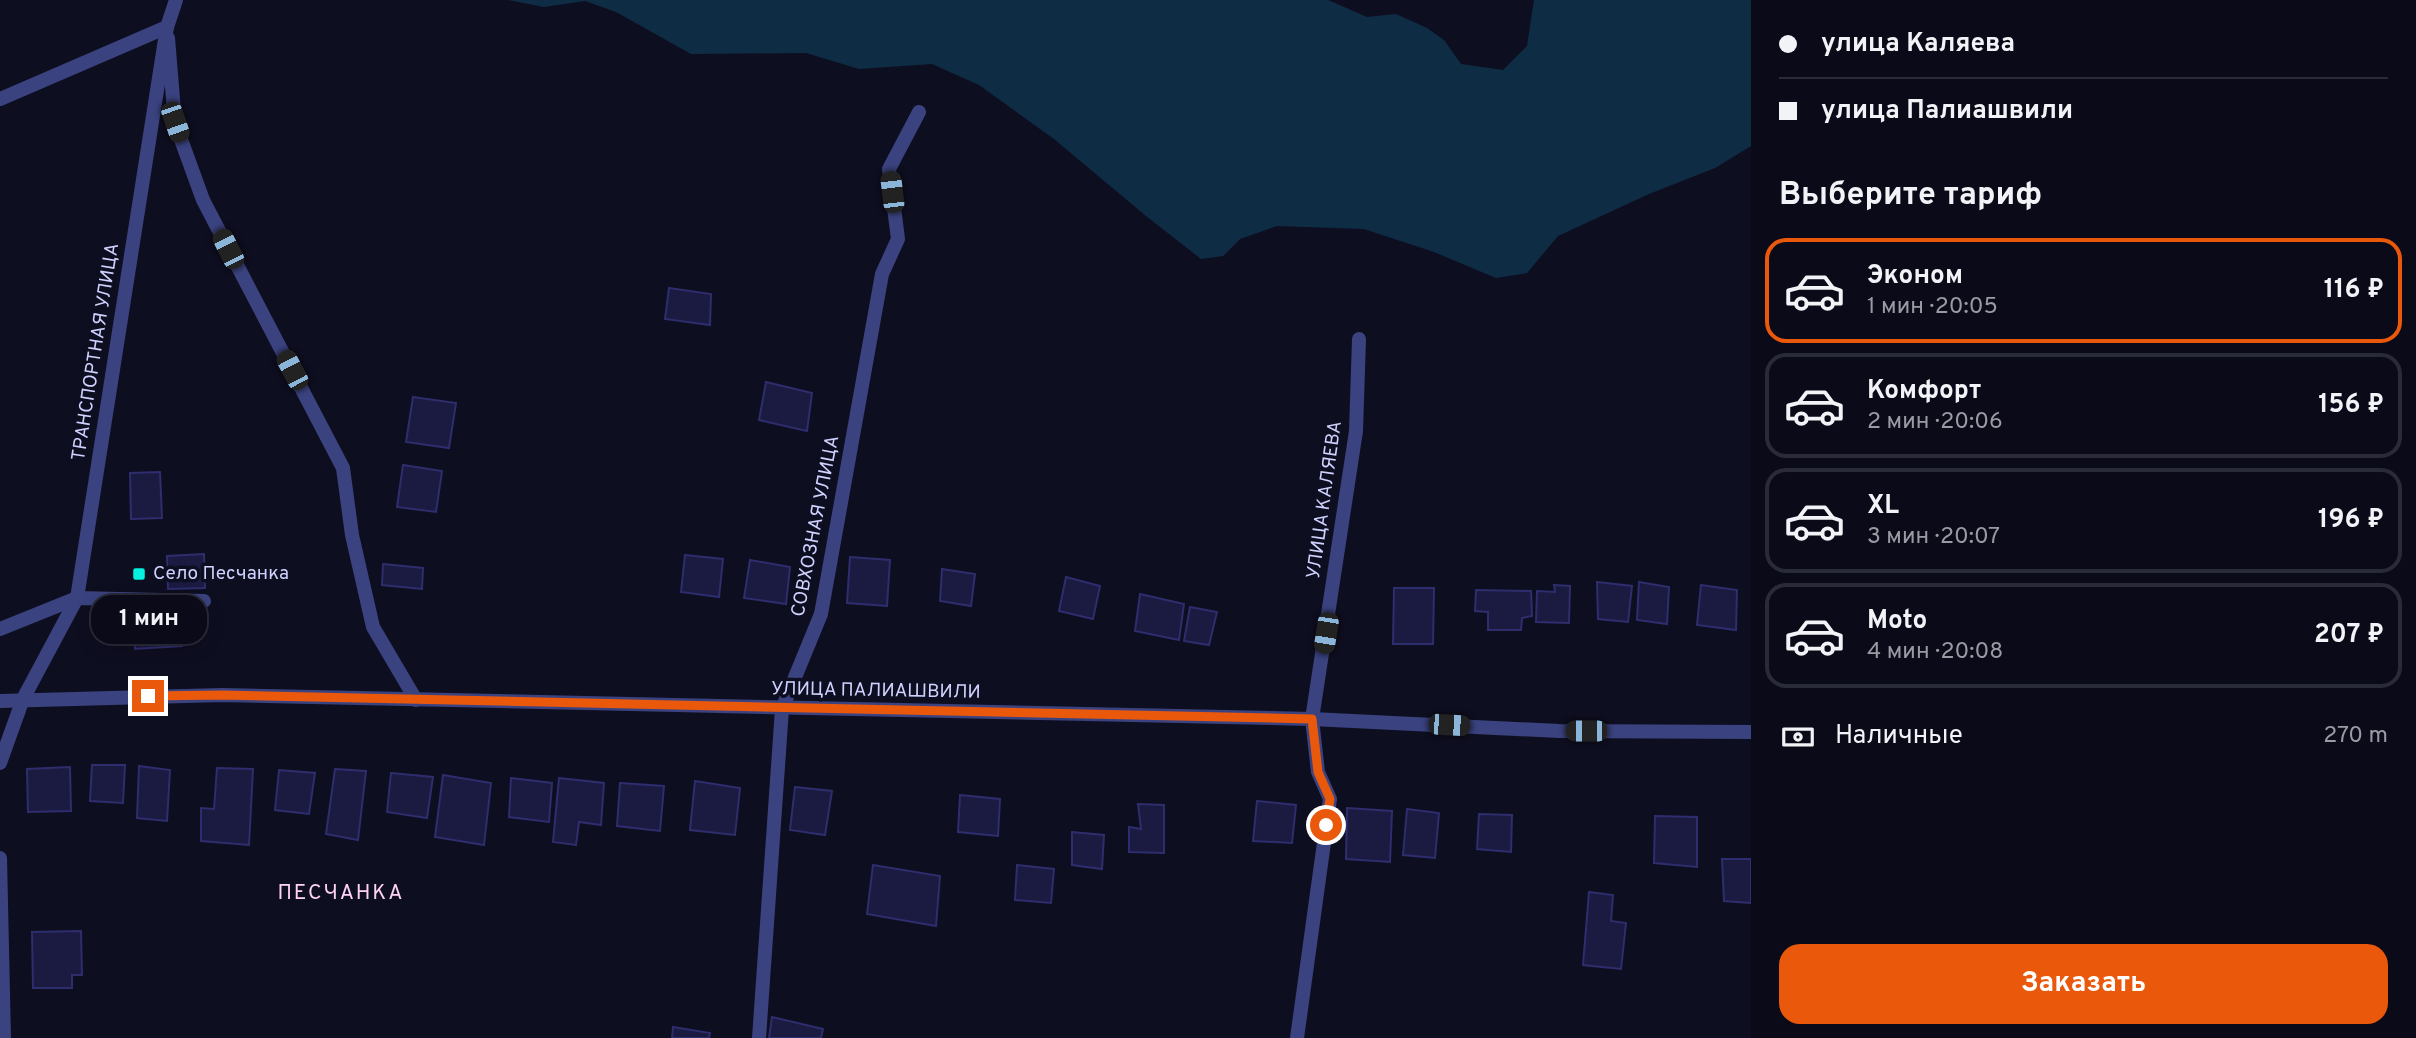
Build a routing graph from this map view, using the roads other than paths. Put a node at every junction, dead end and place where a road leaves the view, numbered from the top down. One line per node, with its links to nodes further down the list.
1 (176, 0): 2 (street, ТРАНСПОРТНАЯ УЛИЦА)
2 (167, 27): 3 (street); 6 (street, ТРАНСПОРТНАЯ УЛИЦА); 10 (street)
3 (0, 99)
4 (919, 112): 12 (street, СОВХОЗНАЯ УЛИЦА)
5 (1359, 339): 13 (street, УЛИЦА КАЛЯЕВА)
6 (77, 598): 7 (street); 8 (street); 9 (street, ТРАНСПОРТНАЯ УЛИЦА)
7 (204, 601)
8 (0, 629)
9 (23, 699): 10 (street, УЛИЦА ПАЛИАШВИЛИ); 11 (street, УЛИЦА ПАЛИАШВИЛИ); 15 (street, ТРАНСПОРТНАЯ УЛИЦА)
10 (416, 699): 12 (street, УЛИЦА ПАЛИАШВИЛИ)
11 (0, 701)
12 (782, 709): 13 (street, УЛИЦА ПАЛИАШВИЛИ); 18 (street, СОВХОЗНАЯ УЛИЦА)
13 (1312, 719): 14 (street, УЛИЦА ПАЛИАШВИЛИ); 19 (street, УЛИЦА КАЛЯЕВА)
14 (1751, 732)
15 (0, 763)
16 (0, 858): 17 (street)
17 (4, 1038)
18 (760, 1038)
19 (1297, 1038)

